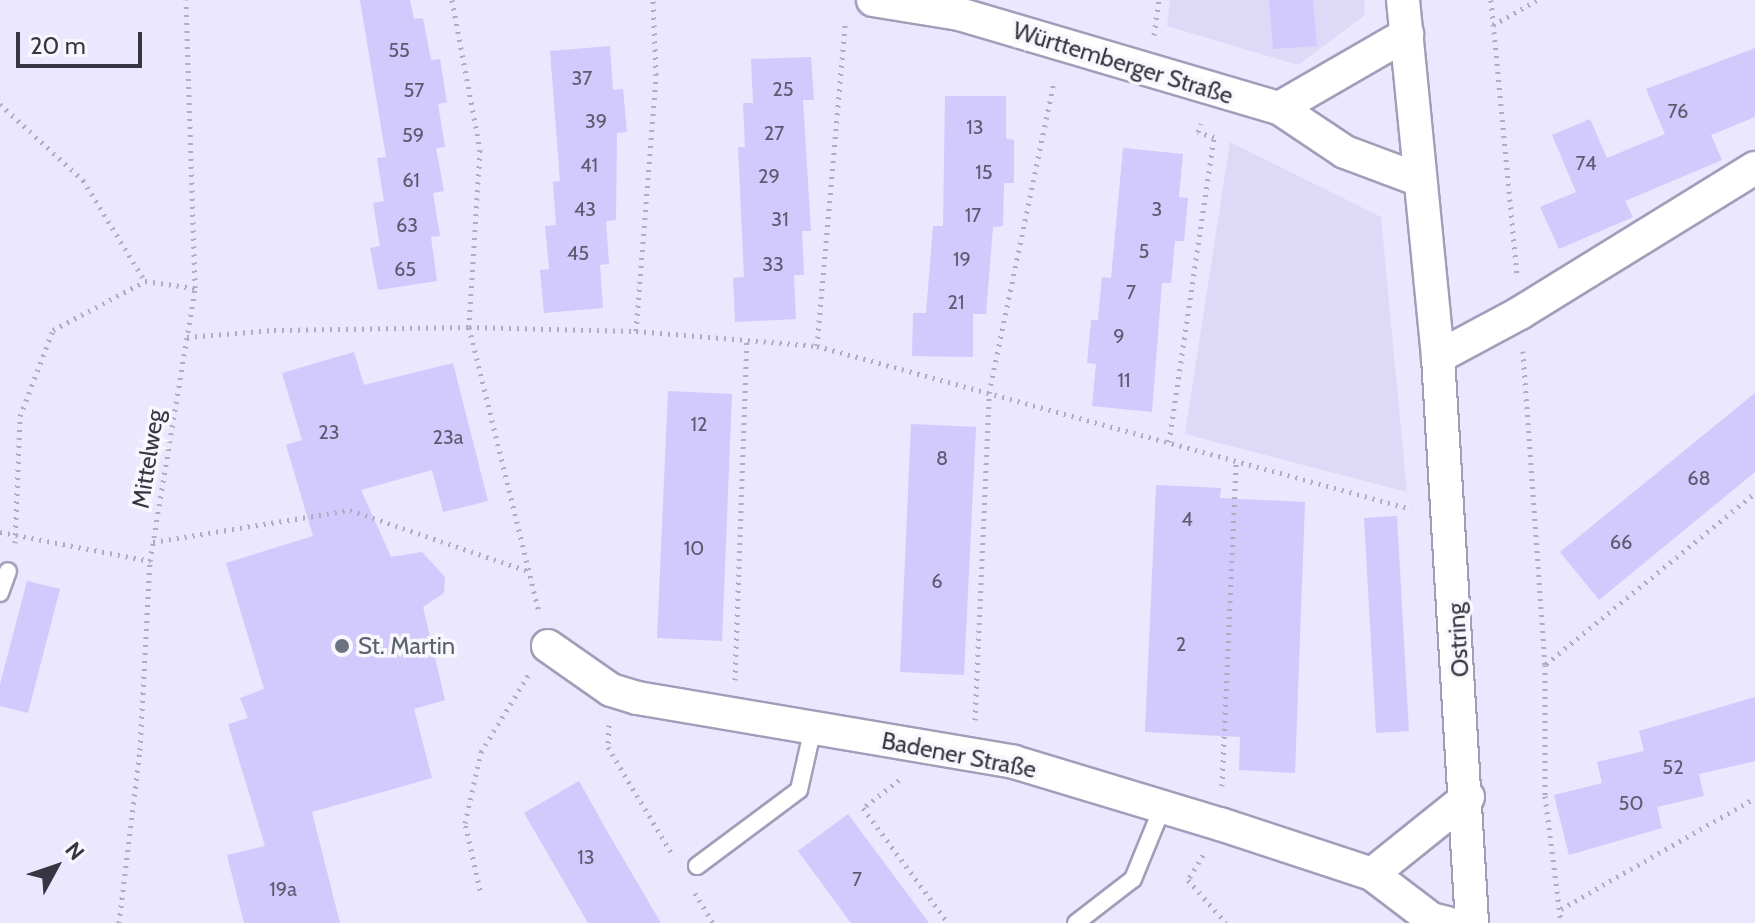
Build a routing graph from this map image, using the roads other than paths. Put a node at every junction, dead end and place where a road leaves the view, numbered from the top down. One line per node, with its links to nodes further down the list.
1 (1403, 0): 3 (street, Ostring)
2 (860, 8): 4 (street, Württemberger Straße)
3 (1407, 34): 4 (street); 6 (street, Ostring)
4 (1279, 108): 6 (street, Württemberger Straße)
5 (1755, 168): 7 (street)
6 (1420, 180): 7 (street, Ostring)
7 (1438, 357): 12 (street, Ostring)
8 (8, 571): 9 (lane)
9 (0, 593)
10 (548, 646): 11 (street, Badener Straße)
11 (813, 728): 13 (street, Badener Straße); 14 (lane)
12 (1468, 797): 15 (street); 18 (street, Ostring)
13 (1163, 806): 15 (street, Badener Straße); 16 (lane)
14 (697, 866)
15 (1372, 874): 17 (street, Badener Straße)
16 (1076, 923)
17 (1447, 923)
18 (1472, 923)

